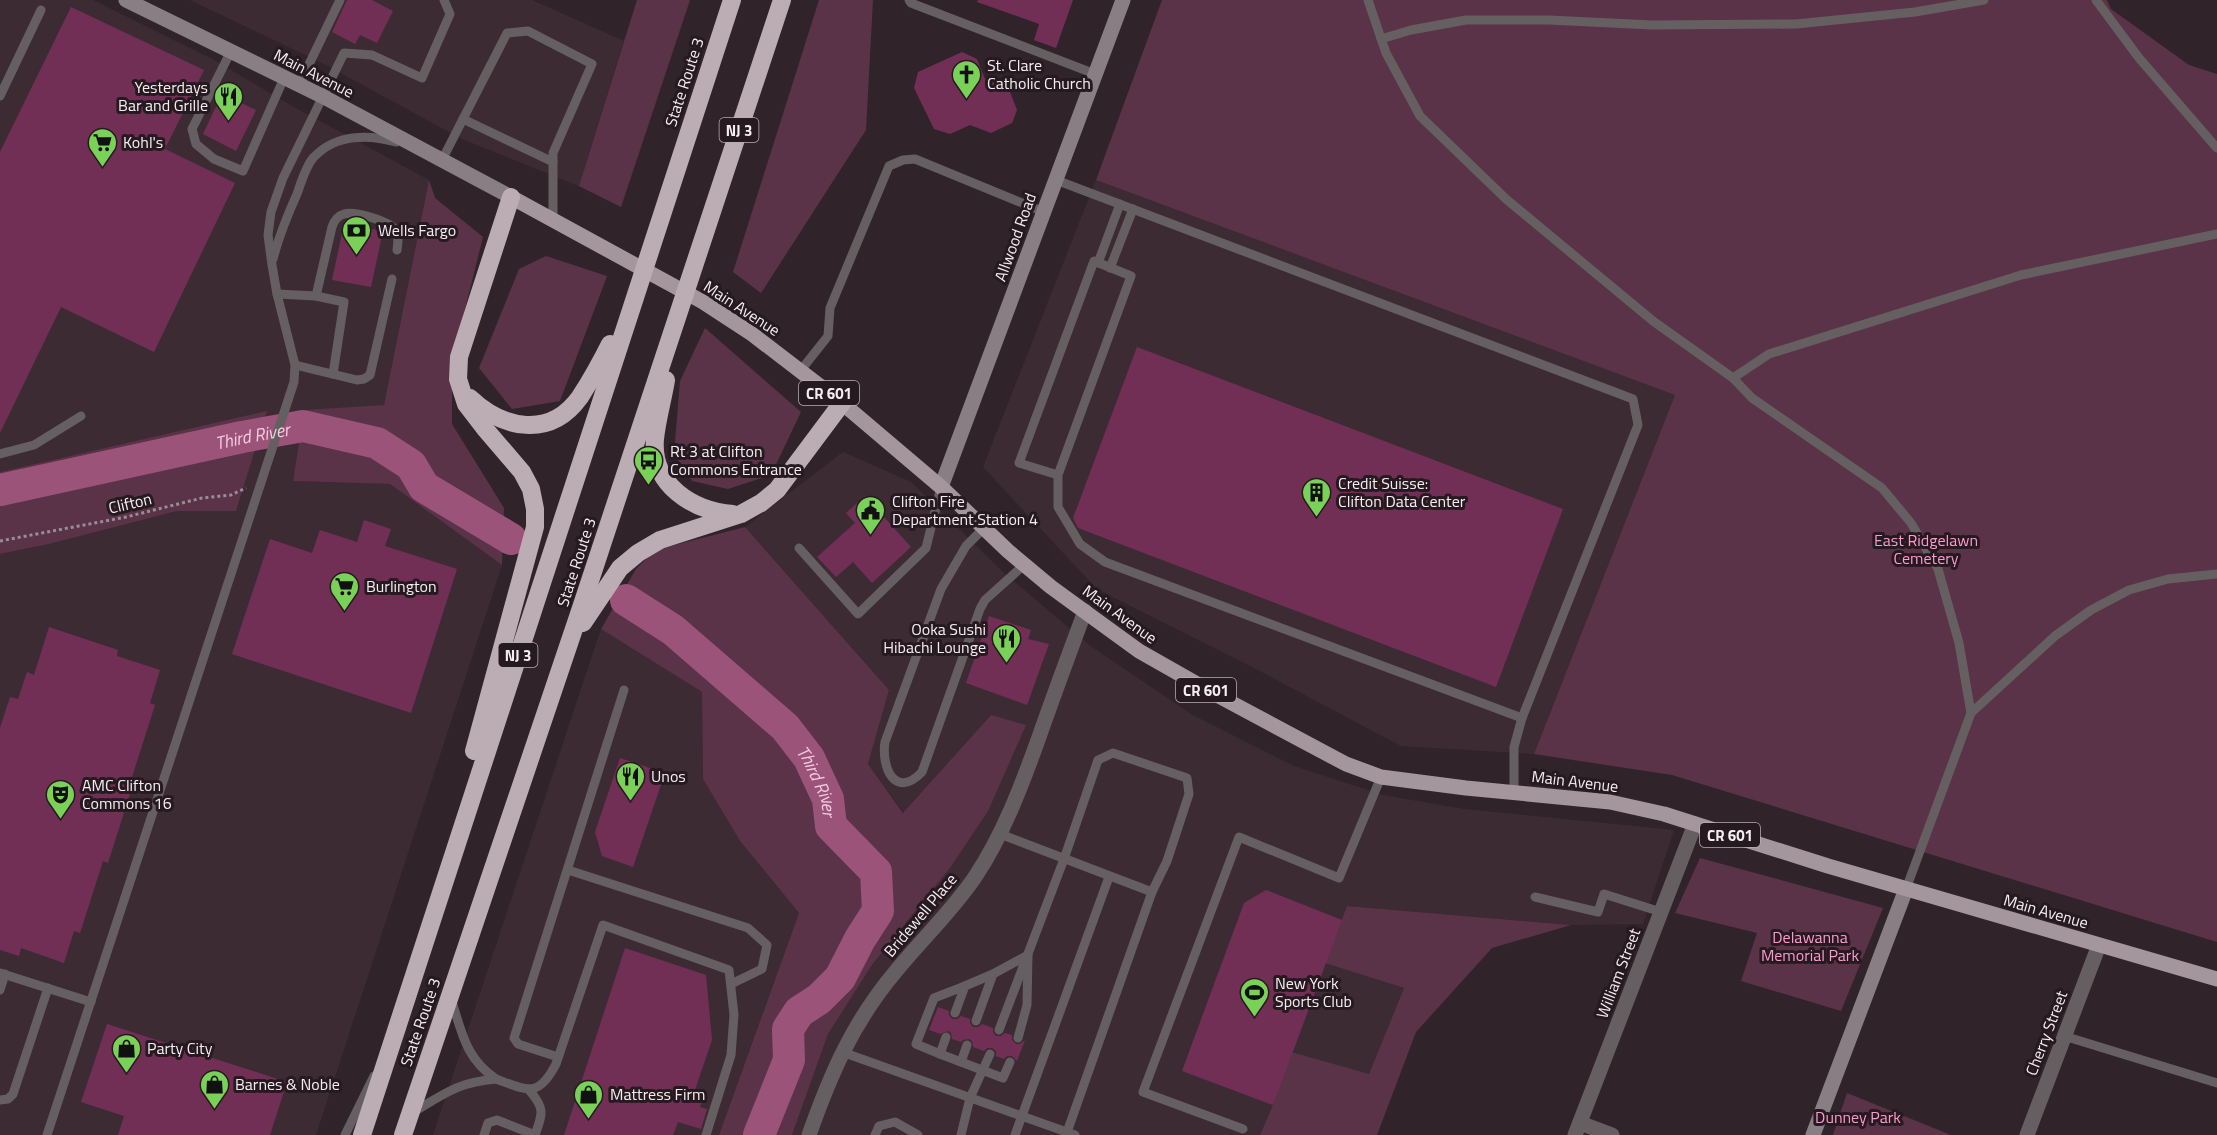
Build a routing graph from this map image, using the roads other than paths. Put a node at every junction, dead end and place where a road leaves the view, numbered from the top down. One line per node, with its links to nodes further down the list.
1 (126, 0): 13 (street, Main Avenue / CR 601)
2 (340, 0): 16 (lane)
3 (444, 0): 18 (lane)
4 (732, 0): 36 (highway, State Route 3 / NJ 3)
5 (782, 0): 39 (highway, State Route 3 / NJ 3)
6 (909, 0): 14 (lane)
7 (1123, 0): 14 (street, Allwood Road)
8 (1368, 0): 12 (lane)
9 (1984, 0): 12 (lane)
10 (2096, 0): 20 (lane)
11 (41, 10): 17 (lane)
12 (1381, 39): 43 (lane)
13 (231, 51): 15 (street, Main Avenue / CR 601); 15 (lane)
14 (1095, 74): 24 (street, Allwood Road)
15 (284, 78): 16 (street, Main Avenue / CR 601)
16 (299, 85): 18 (street, Main Avenue / CR 601)
17 (0, 96)
18 (322, 96): 21 (street, Main Avenue / CR 601); 33 (lane)
19 (463, 119): 22 (lane); 23 (lane); 23 (lane)
20 (2217, 148)
21 (421, 149): 22 (street, Main Avenue / CR 601); 33 (lane)
22 (442, 160): 25 (street, Main Avenue / CR 601)
23 (553, 162): 29 (lane)
24 (1056, 180): 26 (lane); 28 (street, Allwood Road)
25 (511, 197): 29 (main road, Main Avenue / CR 601); 44 (highway)
26 (1119, 204): 27 (lane); 32 (lane)
27 (1133, 209): 34 (lane); 59 (lane)
28 (1044, 212): 41 (lane); 49 (street, Allwood Road)
29 (553, 220): 41 (main road, Main Avenue / CR 601)
30 (2217, 234): 43 (lane)
31 (397, 249): 38 (lane)
32 (1098, 263): 34 (lane); 48 (lane)
33 (272, 264): 37 (lane)
34 (1110, 268): 48 (lane)
35 (392, 279): 42 (lane)
36 (636, 291): 44 (highway); 83 (highway, State Route 3 / NJ 3)
37 (277, 294): 38 (lane); 40 (lane)
38 (316, 296): 42 (lane)
39 (678, 314): 50 (highway); 56 (highway, State Route 3 / NJ 3)
40 (295, 365): 42 (lane); 81 (lane)
41 (801, 370): 45 (main road, Main Avenue / CR 601)
42 (333, 374)
43 (1732, 378): 58 (lane)
44 (458, 379): 83 (highway)
45 (842, 403): 49 (main road, Main Avenue / CR 601); 50 (highway)
46 (81, 416): 47 (lane)
47 (0, 454)
48 (1058, 475): 59 (lane)
49 (941, 487): 51 (main road, Main Avenue / CR 601); 52 (lane)
50 (741, 514): 56 (highway)
51 (984, 528): 53 (main road, Main Avenue / CR 601); 53 (lane)
52 (799, 548)
53 (1024, 565): 55 (main road, Main Avenue / CR 601)
54 (2217, 574): 58 (lane)
55 (1085, 611): 60 (main road, Main Avenue / CR 601); 63 (street, Bridewell Place)
56 (567, 649): 80 (highway, State Route 3 / NJ 3)
57 (624, 690): 65 (lane)
58 (1971, 713): 67 (lane)
59 (1522, 718): 61 (lane)
60 (1381, 777): 61 (main road, Main Avenue / CR 601); 104 (lane)
61 (1514, 792): 62 (main road, Main Avenue / CR 601)
62 (1695, 824): 67 (main road, Main Avenue / CR 601); 70 (street, William Street)
63 (1000, 834): 64 (lane); 90 (street, Bridewell Place)
64 (1064, 859): 66 (lane); 68 (lane); 72 (lane)
65 (568, 870): 76 (lane); 93 (lane)
66 (1109, 877): 68 (lane); 103 (lane)
67 (1906, 889): 71 (main road, Main Avenue / CR 601); 121 (street)
68 (1152, 892): 106 (lane)
69 (1535, 897): 70 (lane)
70 (1661, 912): 105 (street, William Street)
71 (2099, 945): 75 (main road, Main Avenue / CR 601); 86 (street, Cherry Street)
72 (1028, 955): 74 (lane); 85 (lane); 88 (lane)
73 (3, 973): 78 (lane); 79 (lane)
74 (993, 974): 77 (lane); 84 (lane)
75 (2217, 979)
76 (730, 984): 93 (lane); 114 (lane)
77 (965, 986): 82 (lane); 91 (lane)
78 (48, 988): 81 (lane); 101 (lane)
79 (0, 990)
80 (450, 994): 97 (lane); 102 (highway, State Route 3 / NJ 3)
81 (91, 1002): 108 (lane)
82 (955, 1013)
83 (400, 1019): 109 (lane); 110 (highway, State Route 3 / NJ 3)
84 (976, 1021)
85 (999, 1030)
86 (2064, 1036): 98 (lane); 107 (street, Cherry Street)
87 (946, 1037): 91 (lane)
88 (1018, 1038)
89 (967, 1045): 94 (lane)
90 (842, 1052): 100 (lane); 115 (street, Bridewell Place)
91 (940, 1054): 94 (lane)
92 (990, 1054): 96 (lane)
93 (558, 1057): 99 (lane)
94 (961, 1062): 96 (lane)
95 (1010, 1062): 96 (lane)
96 (982, 1070): 100 (lane)
97 (496, 1079): 99 (lane); 102 (lane)
98 (2217, 1083)
99 (529, 1090): 113 (lane)
100 (970, 1098): 103 (lane); 118 (lane)
101 (0, 1100)
102 (410, 1114): 111 (highway, State Route 3 / NJ 3)
103 (1022, 1116): 106 (lane); 119 (lane)
104 (1243, 1129)
105 (1577, 1129): 120 (street)
106 (1070, 1134)
107 (2029, 1134)
108 (47, 1135)
109 (345, 1135)
110 (362, 1135)
111 (403, 1135)
112 (484, 1135): 113 (lane)
113 (535, 1135)
114 (706, 1135)
115 (809, 1135)
116 (876, 1135): 117 (lane)
117 (918, 1135)
118 (961, 1135)
119 (1015, 1135)
120 (1612, 1135)
121 (1813, 1135)

